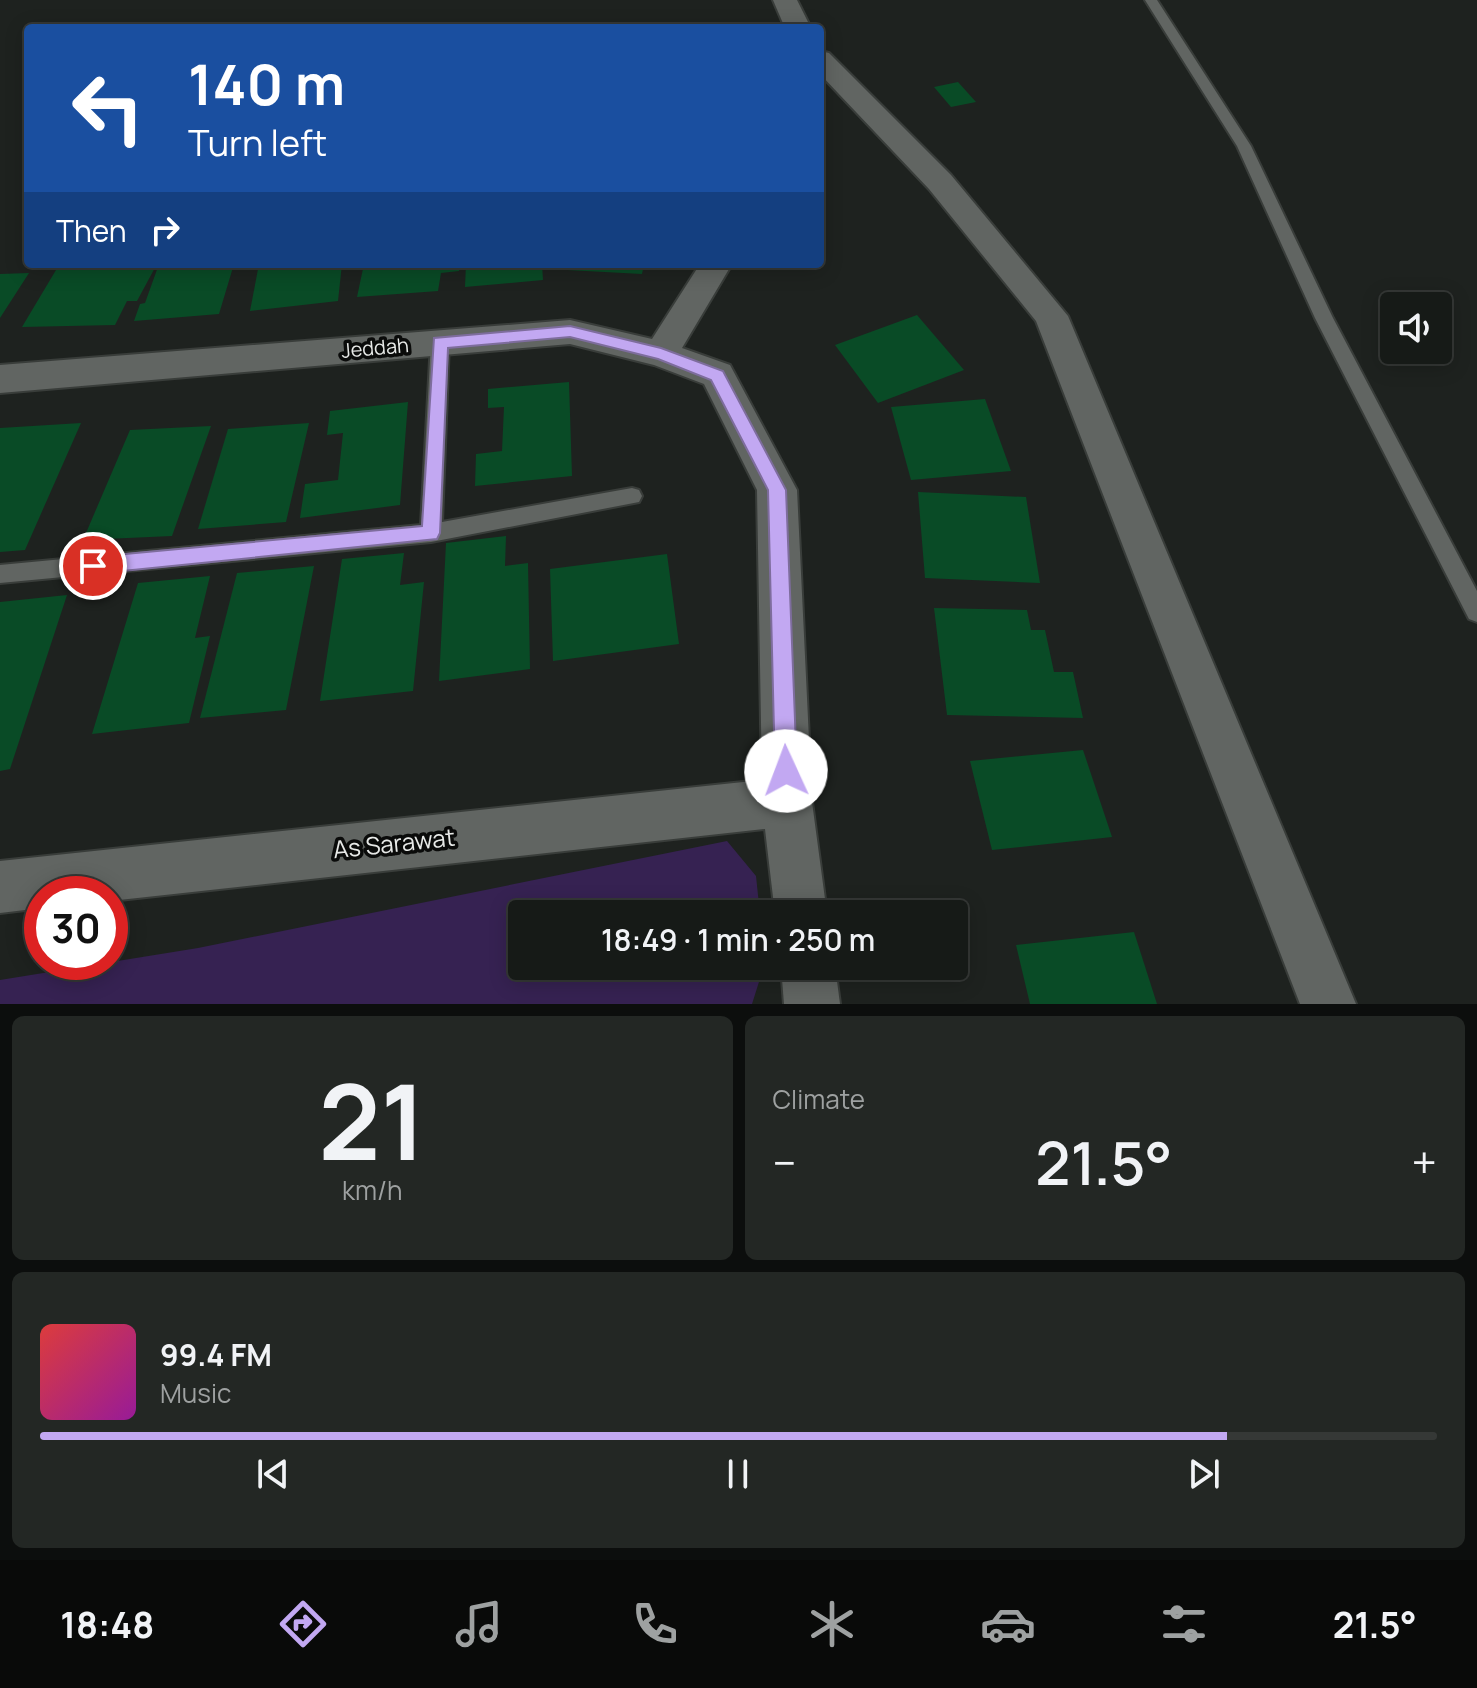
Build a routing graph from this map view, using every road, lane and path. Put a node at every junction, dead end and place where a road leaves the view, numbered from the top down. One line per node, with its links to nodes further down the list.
1 (785, 0): 3 (street)
2 (1151, 0): 12 (lane)
3 (796, 24)
4 (827, 81): 18 (street)
5 (714, 268): 7 (street)
6 (440, 342): 7 (street, Jeddah); 8 (street, Jeddah); 10 (lane)
7 (661, 354): 13 (street, Jeddah)
8 (0, 379)
9 (632, 496): 10 (lane)
10 (431, 533): 11 (lane)
11 (0, 574)
12 (1477, 612)
13 (787, 802): 14 (street, As Sarawat); 15 (street, Jeddah)
14 (0, 887)
15 (799, 900)
16 (809, 980): 17 (street)
17 (812, 1004)
18 (1328, 1004)

